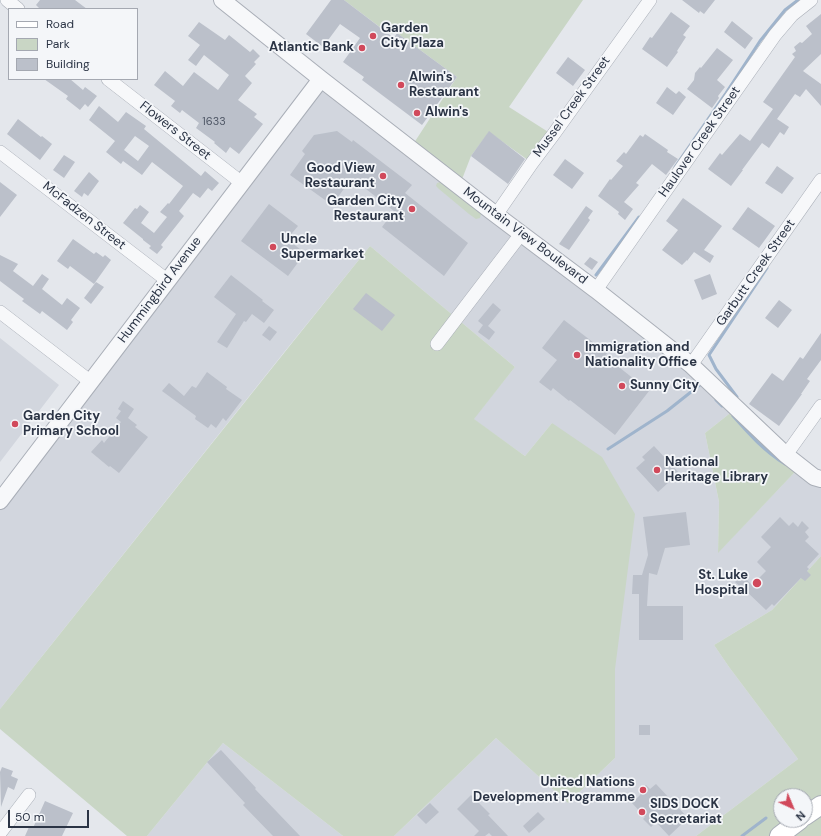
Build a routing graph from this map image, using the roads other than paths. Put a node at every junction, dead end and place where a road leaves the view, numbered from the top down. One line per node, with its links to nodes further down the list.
1 (7, 0): 5 (street)
2 (222, 0): 6 (street, Mountain View Boulevard)
3 (650, 0): 11 (street, Mussel Creek Street)
4 (810, 0): 14 (street, Haulover Creek Street)
5 (17, 8)
6 (321, 79): 10 (street, Hummingbird Avenue); 11 (street, Mountain View Boulevard)
7 (109, 80): 10 (street, Flowers Street)
8 (0, 152): 13 (street, McFadzen Street)
9 (821, 180): 17 (street, Garbutt Creek Street)
10 (242, 183): 13 (street, Hummingbird Avenue)
11 (496, 215): 12 (street, Mountain View Boulevard)
12 (521, 234): 14 (street, Mountain View Boulevard); 16 (street)
13 (168, 281): 18 (street, Hummingbird Avenue)
14 (596, 290): 17 (street, Mountain View Boulevard)
15 (0, 312): 18 (street)
16 (437, 344)
17 (691, 365): 20 (street, Mountain View Boulevard)
18 (91, 382): 22 (street, Hummingbird Avenue)
19 (821, 406): 20 (street)
20 (786, 455): 21 (street, Mountain View Boulevard)
21 (821, 479)
22 (0, 501)
23 (29, 795): 25 (street)
24 (790, 828): 26 (main road)
25 (0, 833)
26 (779, 836)

